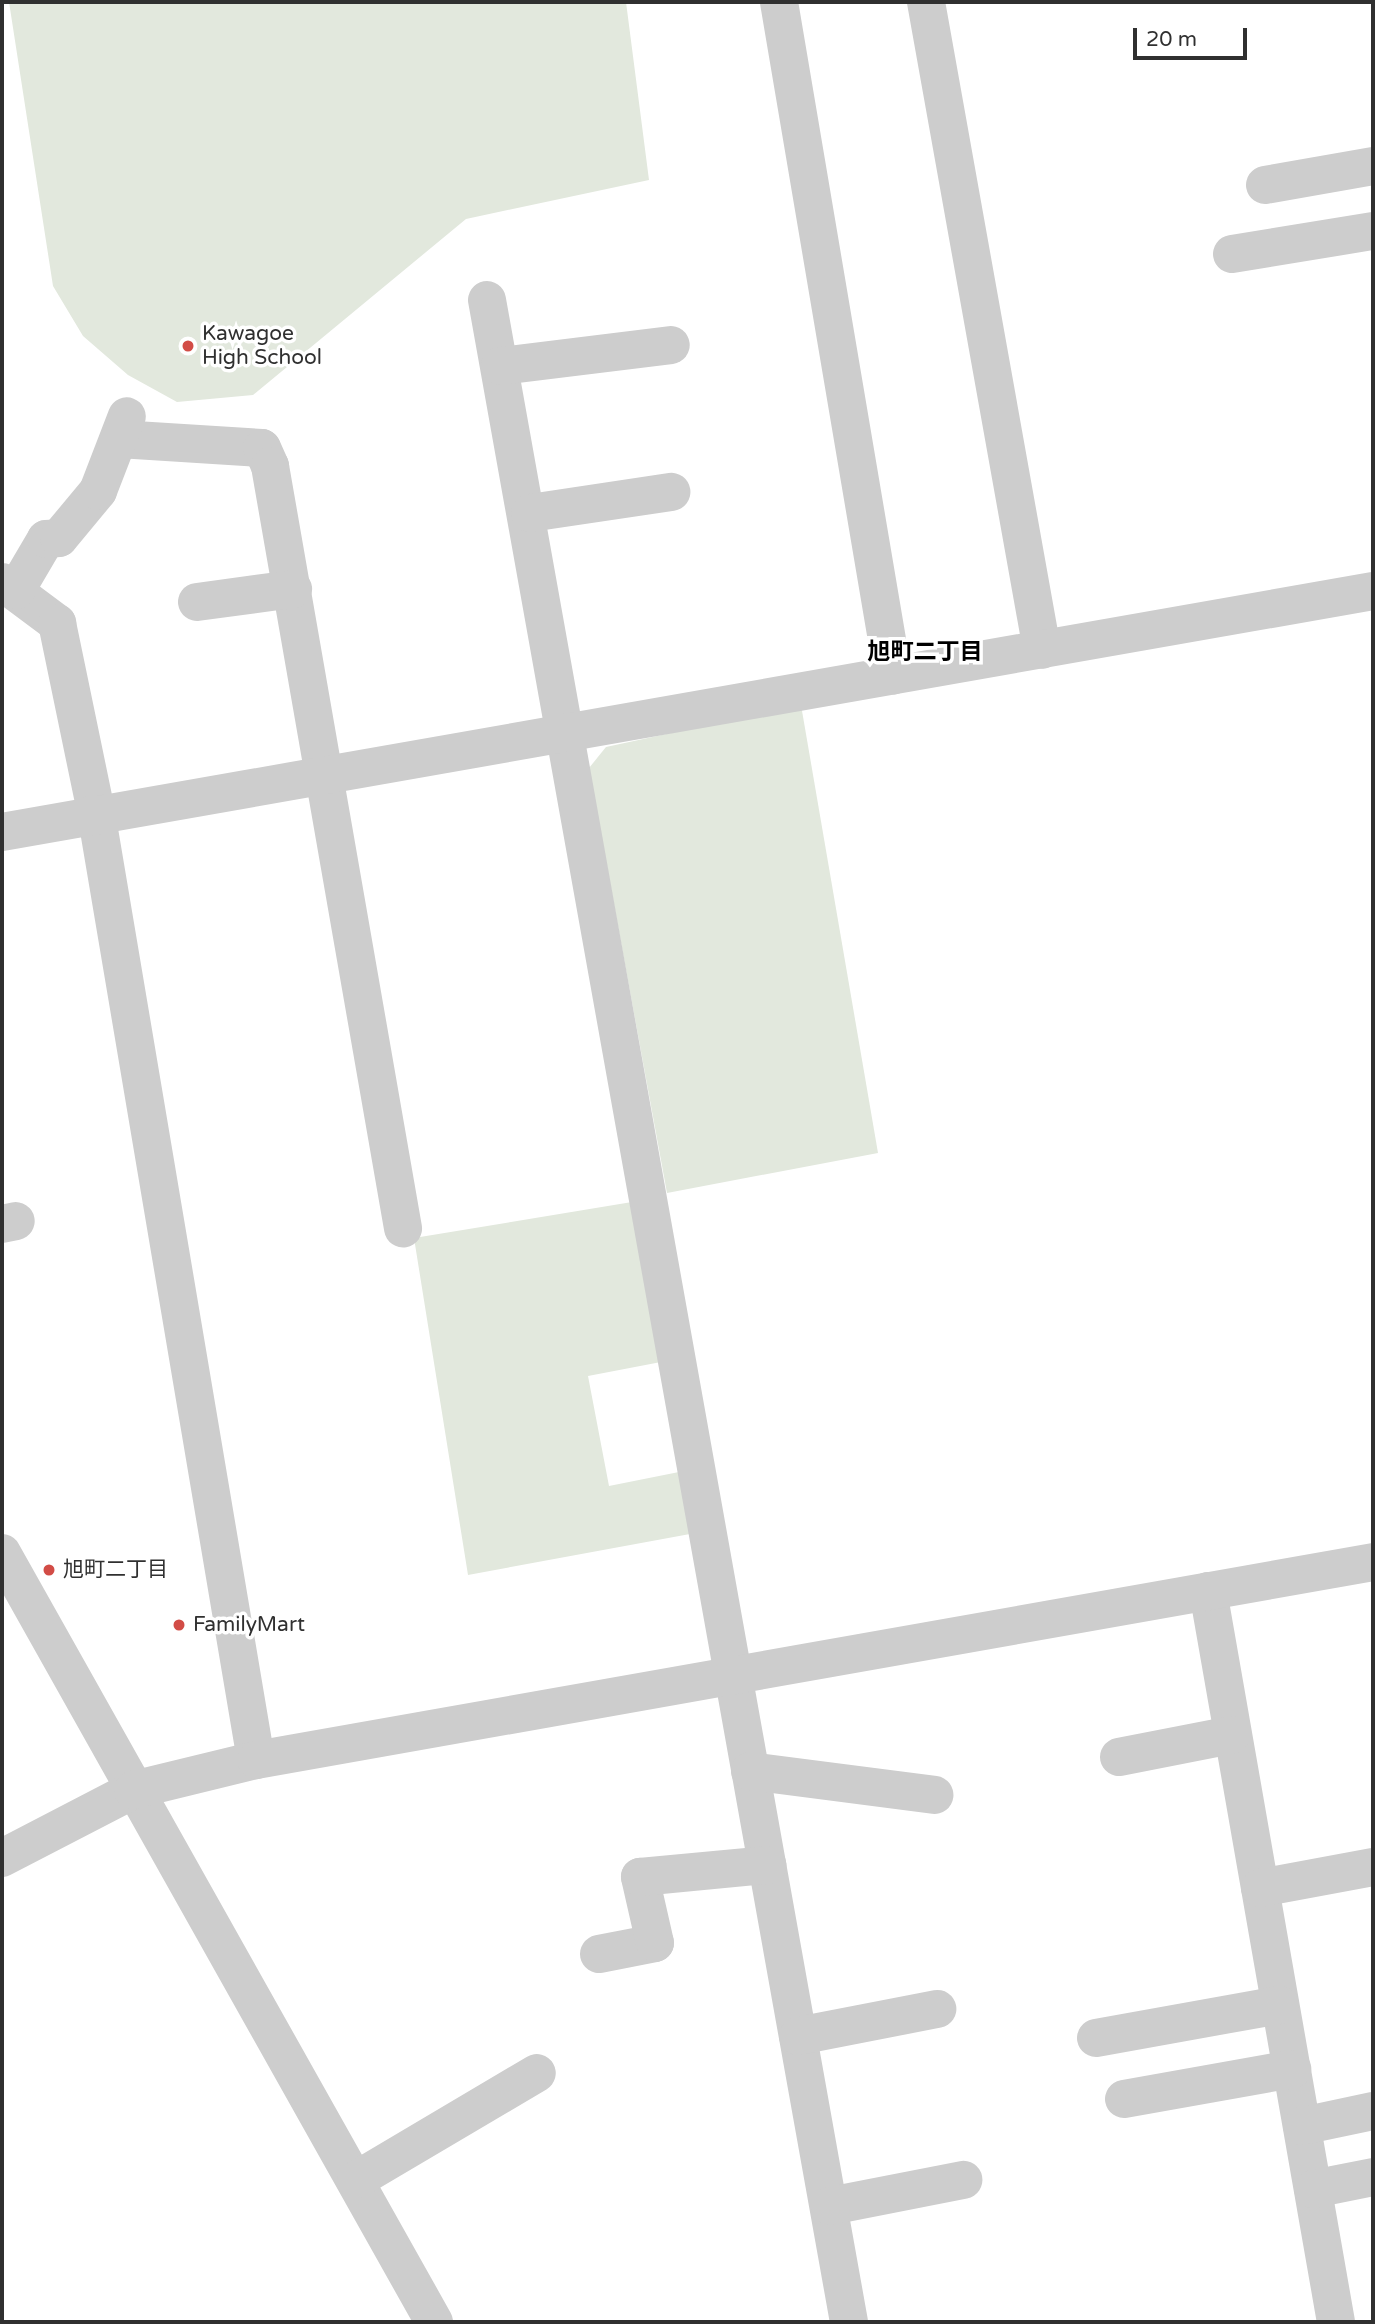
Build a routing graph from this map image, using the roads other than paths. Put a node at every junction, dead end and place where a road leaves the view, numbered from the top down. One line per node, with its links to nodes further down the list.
1 (779, 2): 17 (street)
2 (926, 2): 16 (street)
3 (1373, 166): 4 (street)
4 (1265, 186)
5 (1373, 231): 6 (street)
6 (1232, 254)
7 (486, 300): 9 (street)
8 (671, 345): 9 (street)
9 (500, 366): 11 (street)
10 (671, 492): 11 (street)
11 (530, 513): 18 (street)
12 (9, 586): 13 (street); 20 (street)
13 (293, 589): 15 (street); 19 (street)
14 (1373, 591): 16 (street)
15 (197, 602)
16 (1042, 650): 17 (street)
17 (893, 675): 18 (street)
18 (568, 736): 19 (street); 27 (street)
19 (323, 780): 20 (street); 22 (street)
20 (96, 812): 21 (street); 30 (street)
21 (2, 832)
22 (403, 1227)
23 (2, 1552): 26 (street)
24 (1373, 1562): 25 (street)
25 (1208, 1591): 27 (street); 28 (street)
26 (13, 1598): 32 (street)
27 (732, 1672): 30 (street); 31 (street)
28 (1231, 1735): 29 (street); 37 (street)
29 (1119, 1757)
30 (256, 1760): 32 (street)
31 (750, 1771): 33 (street); 35 (street)
32 (133, 1790): 34 (street); 49 (street)
33 (934, 1795)
34 (2, 1858)
35 (767, 1865): 38 (street); 41 (street)
36 (1373, 1867): 37 (street)
37 (1259, 1888): 39 (street)
38 (599, 1954)
39 (1280, 2005): 42 (street); 43 (street)
40 (937, 2009): 41 (street)
41 (798, 2036): 52 (street)
42 (1097, 2038)
43 (1292, 2069): 45 (street); 47 (street)
44 (537, 2074): 49 (street)
45 (1124, 2099)
46 (1373, 2111): 47 (street)
47 (1302, 2126): 51 (street)
48 (1373, 2177): 51 (street)
49 (356, 2180): 53 (street)
50 (963, 2180): 52 (street)
51 (1313, 2189): 55 (street)
52 (830, 2206): 54 (street)
53 (434, 2322)
54 (849, 2322)
55 (1336, 2322)

